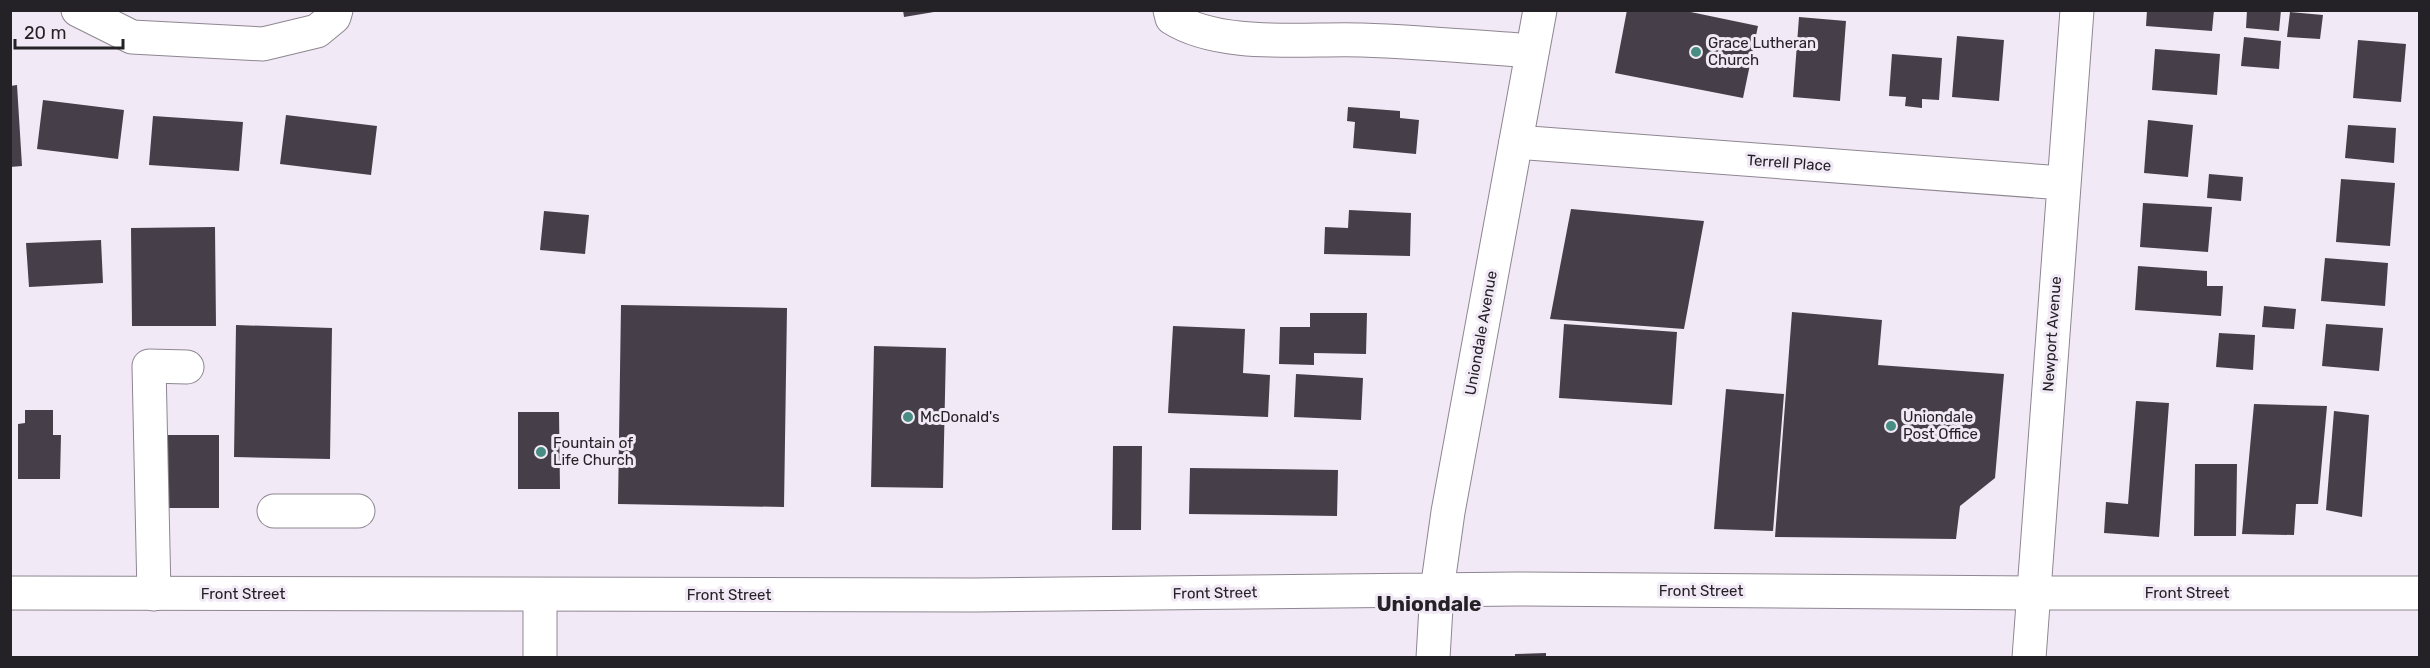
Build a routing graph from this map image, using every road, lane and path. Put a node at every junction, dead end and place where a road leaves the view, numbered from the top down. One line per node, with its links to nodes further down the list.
1 (78, 10): 2 (main road)
2 (336, 10)
3 (1170, 10): 6 (main road)
4 (1540, 10): 6 (main road, Uniondale Avenue)
5 (2077, 10): 8 (main road, Newport Avenue)
6 (1532, 51): 7 (main road, Uniondale Avenue)
7 (1515, 142): 8 (main road, Terrell Place); 12 (main road, Uniondale Avenue)
8 (2063, 183): 16 (main road, Newport Avenue)
9 (187, 367): 15 (main road)
10 (274, 511): 11 (main road)
11 (358, 511)
12 (1437, 590): 16 (main road, Front Street); 17 (main road, Front Street); 19 (main road, Uniondale Avenue)
13 (2420, 592): 16 (main road, Front Street)
14 (10, 593): 15 (main road, Front Street)
15 (154, 594): 17 (main road, Front Street)
16 (2033, 594): 20 (main road, Newport Avenue)
17 (540, 595): 18 (main road)
18 (540, 657)
19 (1433, 657)
20 (2029, 657)

